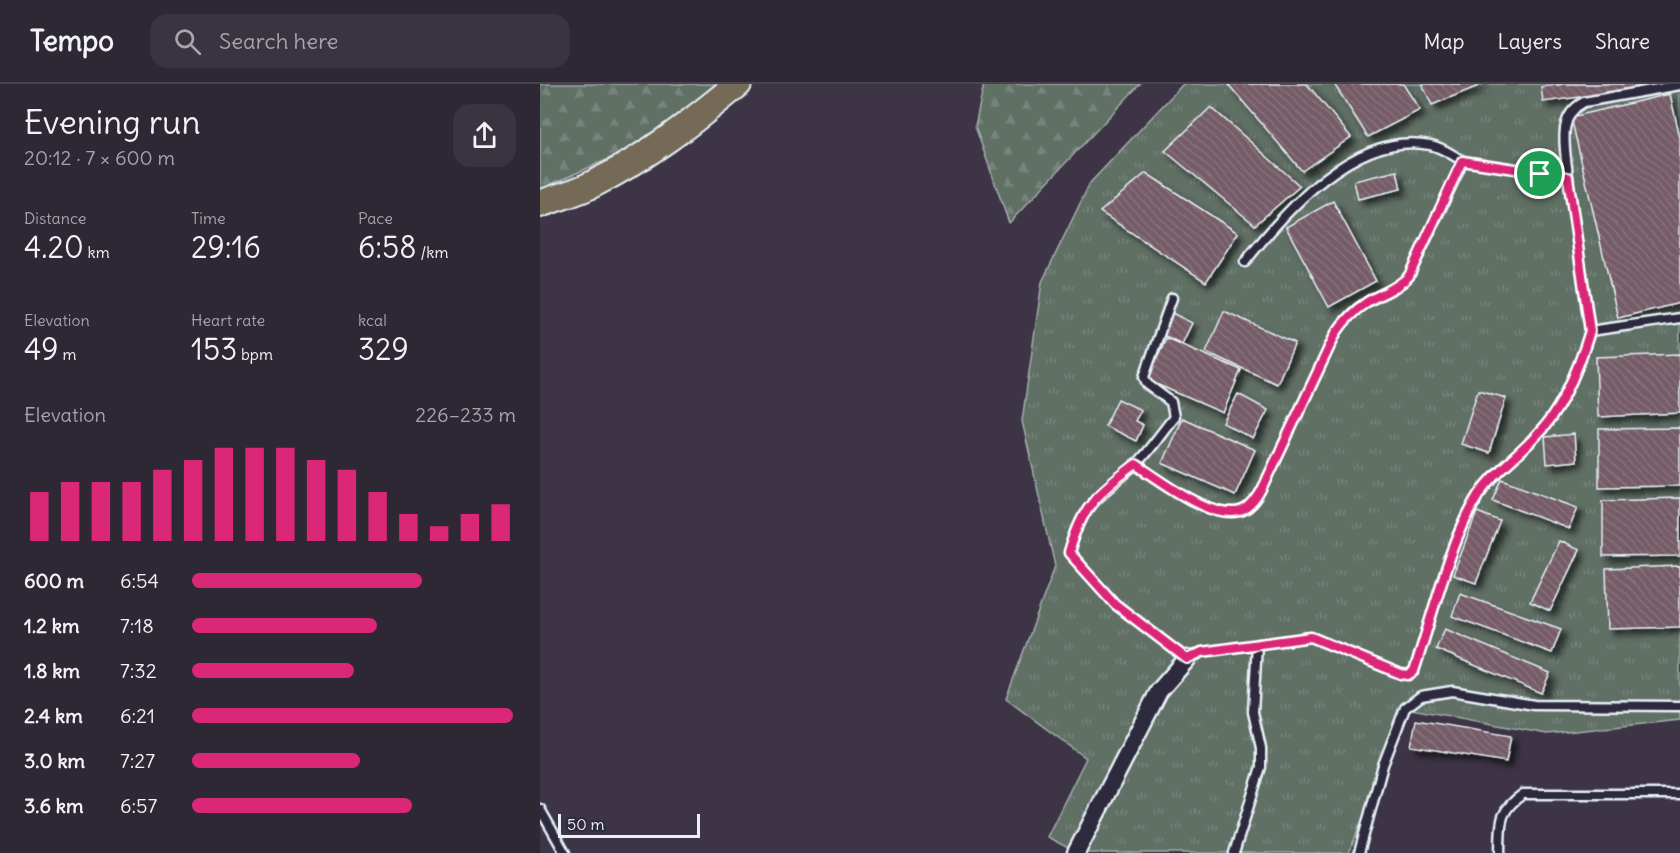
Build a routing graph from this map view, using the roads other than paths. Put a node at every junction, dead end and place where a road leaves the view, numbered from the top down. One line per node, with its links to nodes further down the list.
1 (738, 84): 5 (main road)
2 (1680, 85): 4 (lane)
3 (1462, 161): 4 (lane); 6 (lane); 10 (lane)
4 (1568, 177): 9 (lane)
5 (540, 204)
6 (1245, 262)
7 (1172, 298): 10 (lane)
8 (1680, 318): 9 (lane)
9 (1590, 331): 11 (lane)
10 (1136, 464): 12 (lane)
11 (1257, 644): 12 (lane); 18 (lane)
12 (1187, 659): 17 (street)
13 (1680, 706): 19 (lane)
14 (1680, 794): 20 (lane)
15 (540, 809): 16 (lane)
16 (565, 853)
17 (1076, 853)
18 (1234, 853)
19 (1359, 853)
20 (1500, 853)

